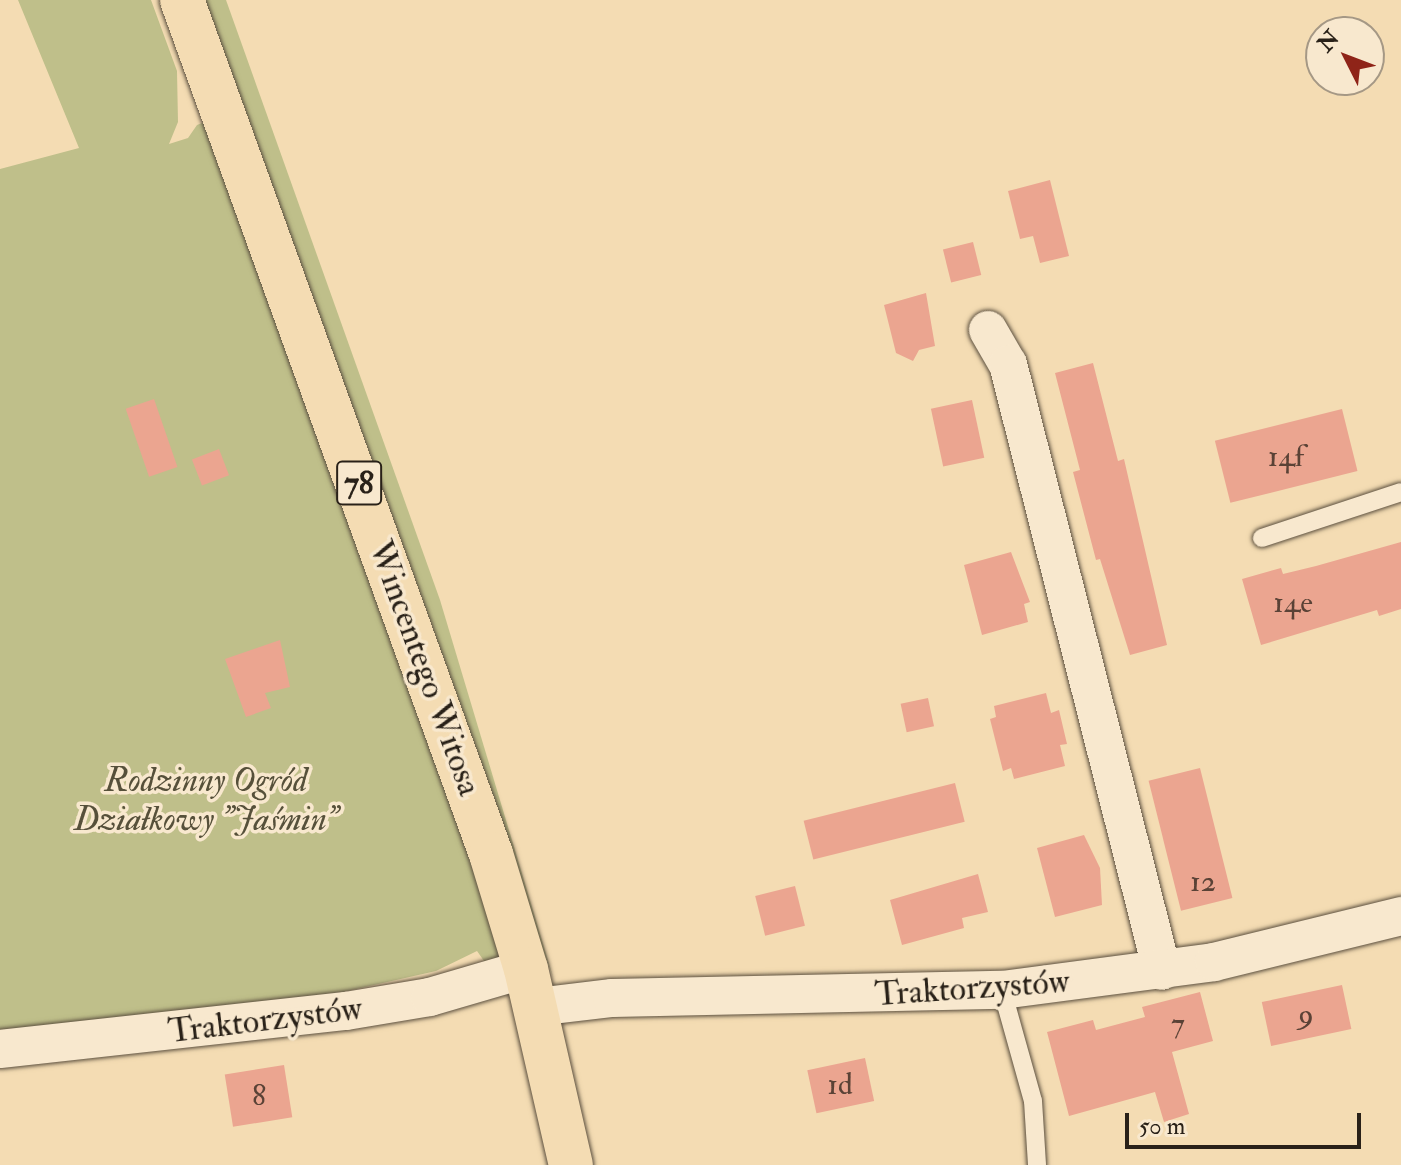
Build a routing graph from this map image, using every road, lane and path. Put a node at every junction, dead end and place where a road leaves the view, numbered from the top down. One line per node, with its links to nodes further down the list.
1 (182, 0): 7 (main road, Wincentego Witosa / 78)
2 (988, 330): 6 (street)
3 (1401, 492): 4 (lane)
4 (1262, 538)
5 (1401, 916): 6 (street, Traktorzystów)
6 (1162, 971): 8 (street, Traktorzystów)
7 (531, 988): 8 (street, Traktorzystów); 9 (street, Traktorzystów); 10 (main road, Wincentego Witosa / 78)
8 (1002, 990): 11 (lane)
9 (0, 1049)
10 (571, 1165)
11 (1037, 1165)

